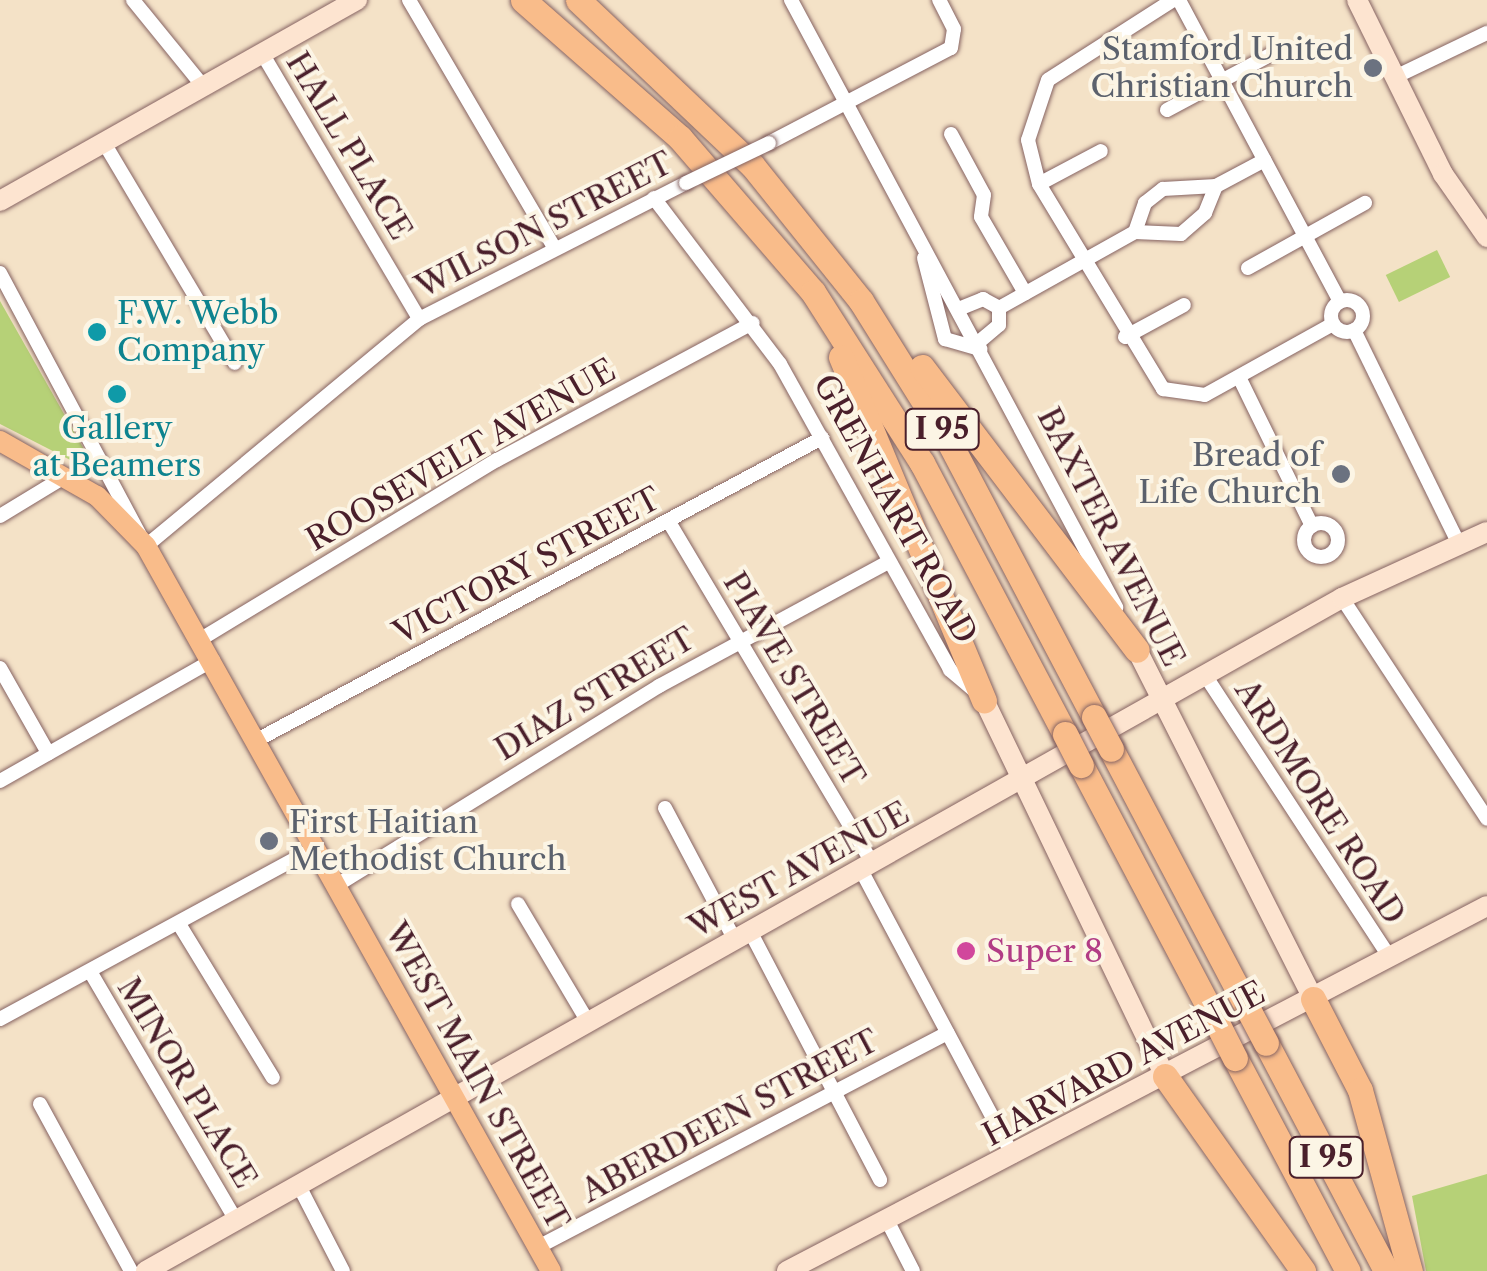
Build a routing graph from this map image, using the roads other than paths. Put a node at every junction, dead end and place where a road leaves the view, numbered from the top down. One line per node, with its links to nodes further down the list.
1 (133, 0): 15 (street)
2 (409, 0): 32 (street)
3 (523, 0): 33 (highway, I 95)
4 (578, 0): 27 (highway, I 95)
5 (791, 0): 16 (street, BAXTER AVENUE)
6 (939, 0): 16 (street, WILSON STREET)
7 (1176, 0): 14 (street); 22 (street)
8 (1357, 0): 13 (main road)
9 (349, 2): 11 (main road)
10 (1487, 34): 13 (street)
11 (262, 53): 15 (main road); 42 (street, HALL PLACE)
12 (1270, 55): 14 (street)
13 (1395, 76): 30 (main road)
14 (1224, 80): 17 (street); 21 (street)
15 (202, 84): 19 (main road)
16 (848, 106): 24 (street, WILSON STREET, bridge); 28 (street, BAXTER AVENUE)
17 (1167, 110)
18 (951, 134): 37 (street)
19 (103, 140): 25 (main road); 48 (street)
20 (1101, 151): 22 (street)
21 (1264, 160): 23 (street); 31 (street)
22 (1039, 184): 34 (street)
23 (1216, 186): 29 (street); 29 (street)
24 (654, 198): 32 (street, WILSON STREET); 43 (street, GRENHART ROAD)
25 (0, 201)
26 (1365, 202): 31 (street)
27 (786, 203): 65 (highway); 109 (highway, I 95, bridge)
28 (908, 215): 40 (street, BAXTER AVENUE); 47 (street)
29 (1134, 232): 34 (street)
30 (1487, 237)
31 (1308, 238): 35 (street); 38 (street)
32 (554, 247): 42 (street, WILSON STREET)
33 (788, 260): 69 (highway); 108 (highway, I 95, bridge)
34 (1082, 262): 37 (street); 46 (street)
35 (1248, 268)
36 (0, 273): 52 (street)
37 (1024, 293): 41 (street)
38 (1340, 302): 44 (street); 45 (street)
39 (1184, 304): 46 (street)
40 (960, 308): 41 (street); 47 (street, BAXTER AVENUE)
41 (999, 308): 47 (street)
42 (419, 319): 60 (street, WILSON STREET)
43 (752, 324): 50 (street, GRENHART ROAD); 63 (street, ROOSEVELT AVENUE)
44 (1334, 324): 45 (street); 49 (street)
45 (1354, 330): 59 (street)
46 (1125, 337): 49 (street)
47 (981, 345): 65 (street, BAXTER AVENUE)
48 (235, 363)
49 (1239, 377): 57 (street)
50 (822, 438): 56 (street, VICTORY STREET); 61 (street, GRENHART ROAD)
51 (0, 441): 53 (main road, WEST MAIN STREET)
52 (97, 450): 54 (street); 60 (street)
53 (66, 476): 54 (main road, WEST MAIN STREET); 55 (street)
54 (97, 496): 60 (main road, WEST MAIN STREET)
55 (0, 516)
56 (669, 522): 64 (street, PIAVE STREET); 71 (street, VICTORY STREET)
57 (1312, 526)
58 (1487, 532): 59 (main road, WEST AVENUE)
59 (1459, 544): 62 (main road, WEST AVENUE)
60 (146, 546): 63 (main road, WEST MAIN STREET)
61 (888, 562): 64 (street, DIAZ STREET); 69 (street, GRENHART ROAD)
62 (1342, 598): 68 (main road, WEST AVENUE); 76 (street)
63 (201, 639): 66 (main road, WEST MAIN STREET)
64 (739, 642): 78 (street, PIAVE STREET); 79 (street, DIAZ STREET)
65 (1137, 650): 70 (main road, BAXTER AVENUE)
66 (212, 660): 71 (main road, WEST MAIN STREET); 72 (street)
67 (0, 668): 72 (street)
68 (1206, 675): 70 (main road, WEST AVENUE); 84 (street, ARDMORE ROAD)
69 (984, 700): 74 (main road, GRENHART ROAD)
70 (1160, 700): 74 (main road, WEST AVENUE); 86 (main road, BAXTER AVENUE)
71 (257, 740): 77 (main road, WEST MAIN STREET)
72 (48, 753): 73 (street)
73 (0, 781)
74 (1020, 781): 78 (main road, WEST AVENUE); 90 (main road, GRENHART ROAD)
75 (665, 808): 83 (street)
76 (1487, 819)
77 (315, 848): 79 (main road, WEST MAIN STREET); 82 (street)
78 (867, 867): 83 (main road, WEST AVENUE); 89 (street, PIAVE STREET)
79 (337, 885): 93 (main road, WEST MAIN STREET)
80 (518, 904): 88 (street)
81 (1487, 906): 84 (main road, HARVARD AVENUE)
82 (179, 924): 85 (street); 91 (street)
83 (742, 936): 88 (main road, WEST AVENUE); 92 (street)
84 (1390, 958): 86 (main road, HARVARD AVENUE)
85 (91, 973): 87 (street); 98 (street, MINOR PLACE)
86 (1313, 999): 90 (main road, HARVARD AVENUE); 110 (highway)
87 (0, 1019)
88 (588, 1022): 93 (main road, WEST AVENUE)
89 (948, 1033): 92 (street, ABERDEEN STREET); 95 (street, PIAVE STREET)
90 (1165, 1076): 95 (main road, HARVARD AVENUE); 107 (highway)
91 (273, 1078)
92 (836, 1090): 96 (street); 100 (street, ABERDEEN STREET)
93 (455, 1095): 97 (main road, WEST AVENUE); 100 (main road, WEST MAIN STREET)
94 (40, 1104): 101 (street)
95 (1013, 1156): 99 (main road, HARVARD AVENUE)
96 (880, 1180)
97 (298, 1184): 98 (main road, WEST AVENUE); 103 (street)
98 (236, 1220): 102 (main road, WEST AVENUE)
99 (888, 1222): 105 (main road, HARVARD AVENUE); 106 (street)
100 (538, 1248): 104 (main road, WEST MAIN STREET)
101 (131, 1271)
102 (146, 1271)
103 (343, 1271)
104 (551, 1271)
105 (786, 1271)
106 (913, 1271)
107 (1304, 1271)
108 (1348, 1271)
109 (1386, 1271)
110 (1410, 1271)

